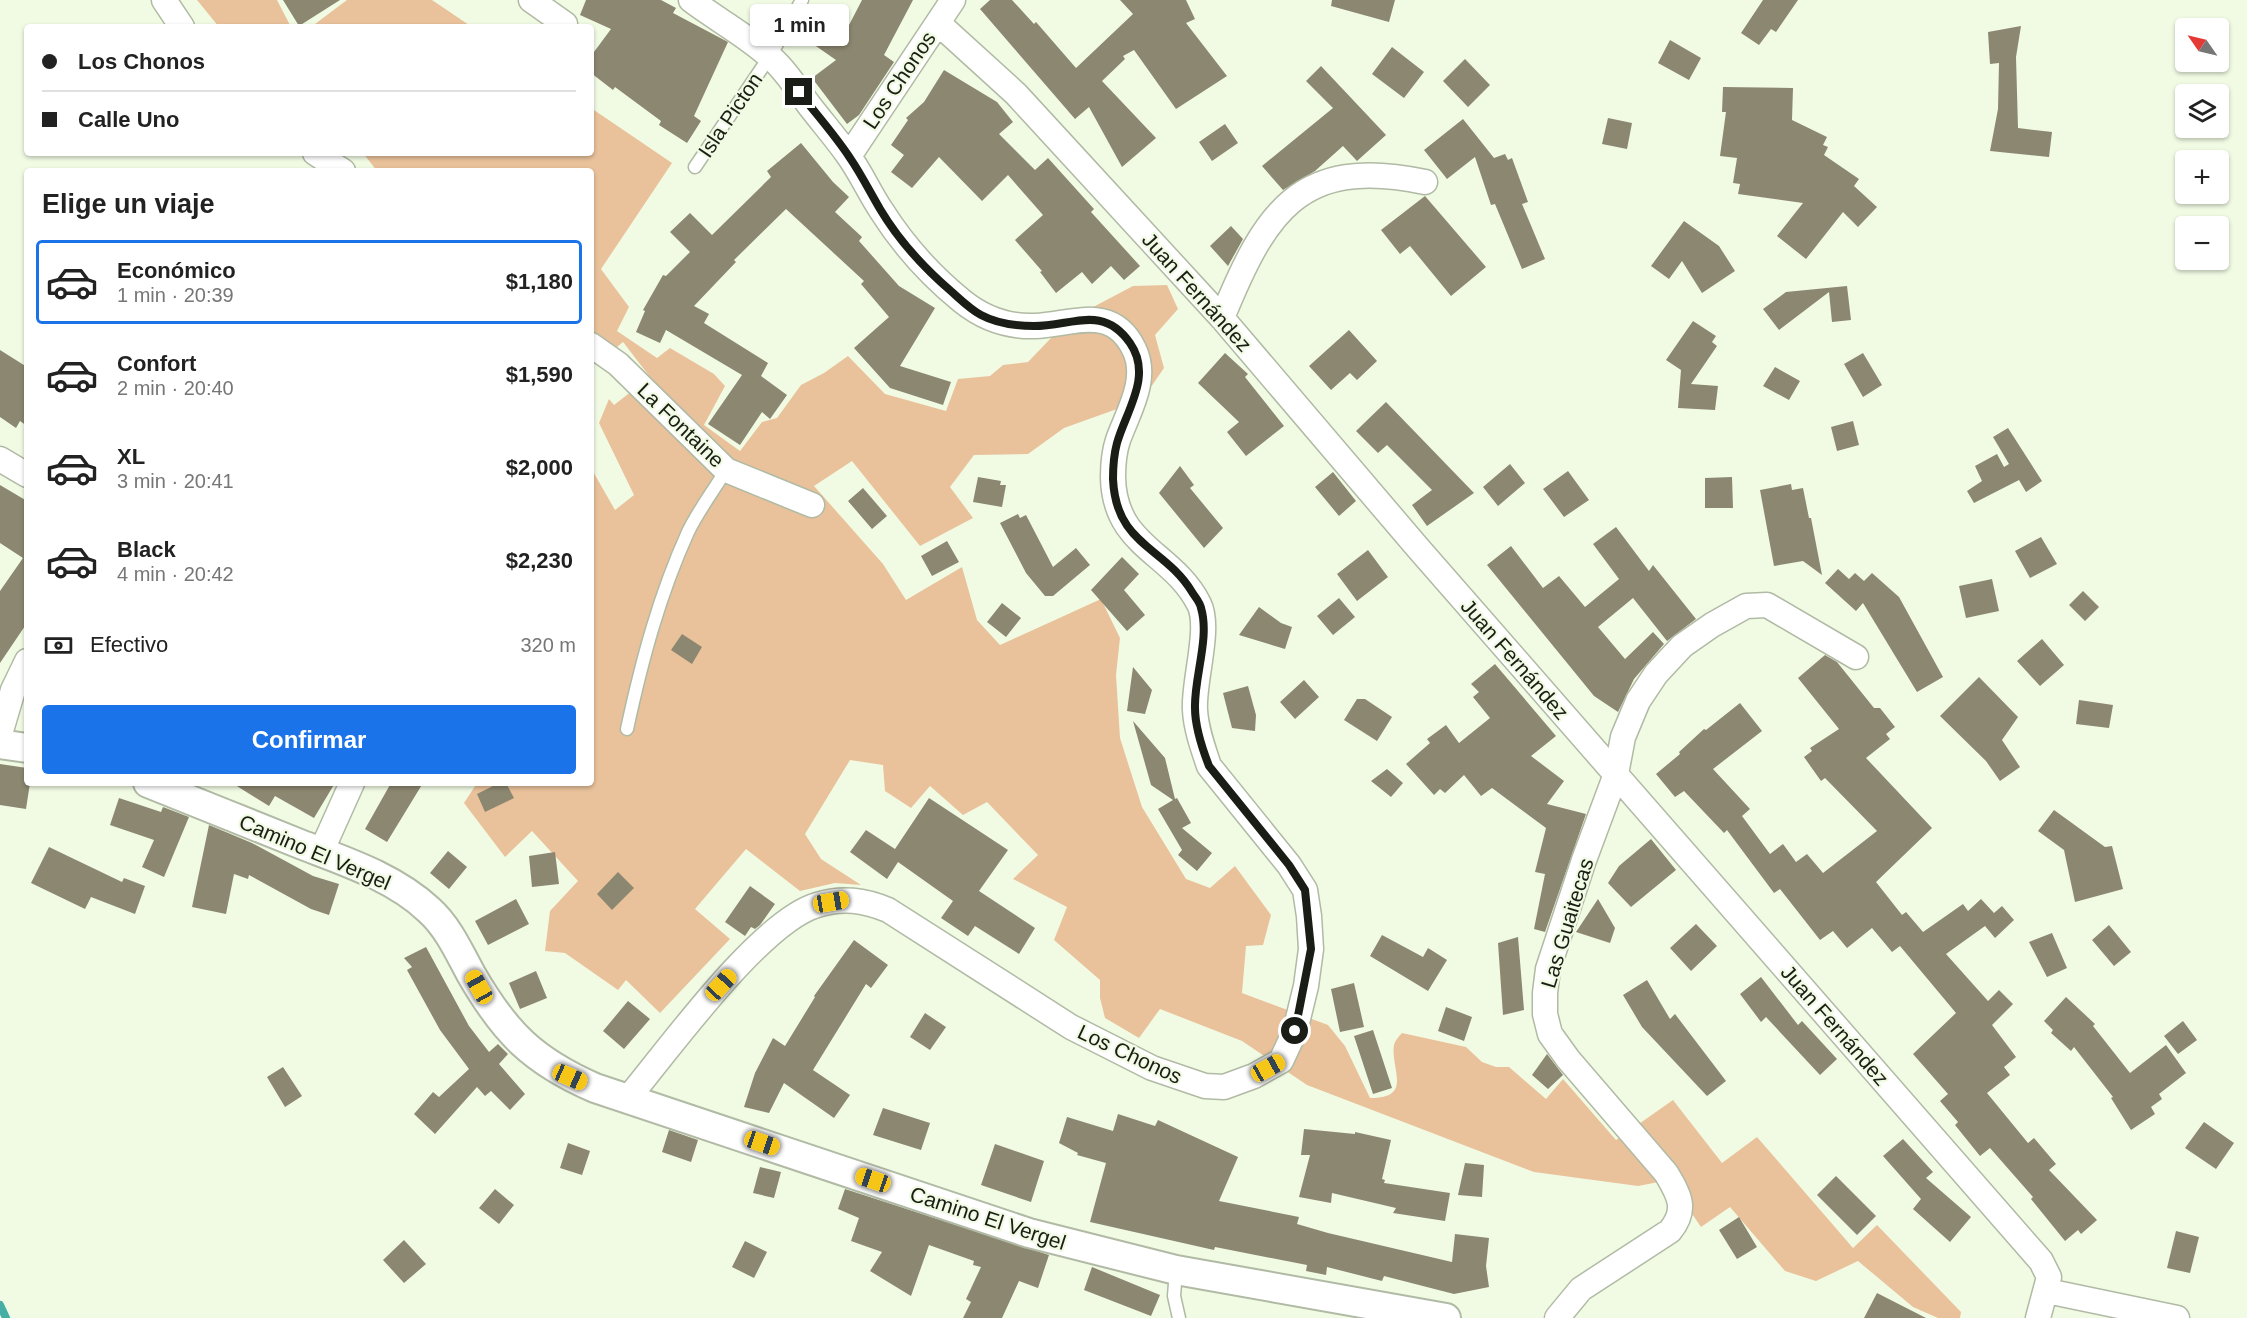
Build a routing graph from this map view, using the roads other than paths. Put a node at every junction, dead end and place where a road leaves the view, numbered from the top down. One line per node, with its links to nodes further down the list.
1 (164, 0): 7 (street)
2 (531, 0): 8 (street)
3 (691, 0): 9 (street)
4 (802, 0): 9 (lane, Isla Picton)
5 (953, 0): 6 (street, Los Chonos)
6 (938, 23): 11 (street, Los Chonos); 15 (street, Juan Fernández)
7 (180, 24)
8 (565, 24)
9 (770, 56): 11 (street); 12 (lane, Isla Picton)
10 (320, 156): 13 (street)
11 (849, 156): 31 (street, Los Chonos)
12 (695, 167)
13 (338, 168)
14 (1425, 182): 15 (street)
15 (1222, 318): 27 (street, Juan Fernández)
16 (594, 347): 18 (street, La Fontaine)
17 (0, 459): 19 (street)
18 (726, 470): 20 (street, La Fontaine); 23 (lane)
19 (24, 473)
20 (813, 505)
21 (1856, 657): 27 (street, Las Guaitecas)
22 (24, 667): 24 (street)
23 (627, 729)
24 (0, 734)
25 (0, 744): 26 (street)
26 (24, 748)
27 (1616, 774): 33 (street, Juan Fernández); 37 (street, Las Guaitecas)
28 (156, 786): 30 (street, Camino El Vergel)
29 (351, 786): 30 (street)
30 (321, 852): 31 (street, Camino El Vergel)
31 (629, 1097): 32 (street, Camino El Vergel)
32 (1176, 1270): 35 (lane); 36 (street, Camino El Vergel)
33 (2047, 1291): 34 (street); 38 (street, Juan Fernández)
34 (2096, 1310): 39 (street)
35 (1179, 1318)
36 (1446, 1318)
37 (1557, 1318)
38 (2038, 1318)
39 (2177, 1318)

